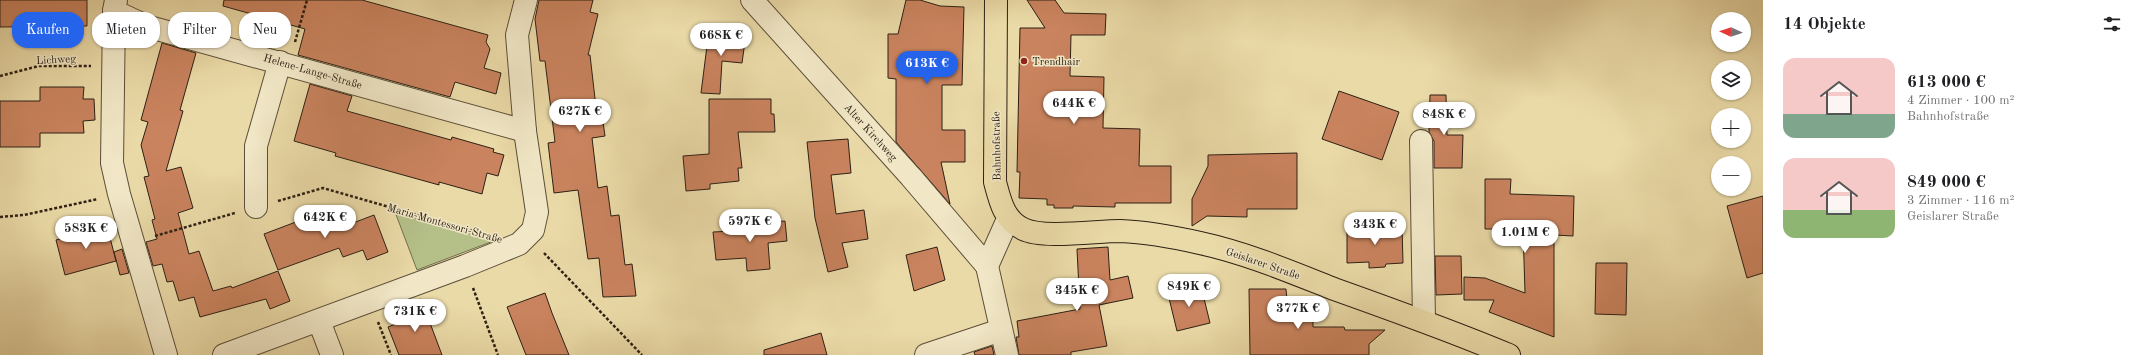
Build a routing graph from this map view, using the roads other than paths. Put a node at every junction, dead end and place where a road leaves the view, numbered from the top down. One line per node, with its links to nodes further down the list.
1 (526, 0): 6 (street)
2 (752, 0): 10 (street, Alter Kirchweg)
3 (996, 0): 9 (main road, Bahnhofstraße)
4 (115, 6): 5 (street, Helene-Lange-Straße); 14 (street)
5 (284, 63): 6 (street, Helene-Lange-Straße); 8 (street)
6 (525, 131): 11 (street, Maria-Montessori-Straße)
7 (1421, 141): 12 (street)
8 (256, 207)
9 (1008, 218): 10 (street); 12 (main road, Geislarer Straße)
10 (987, 266): 13 (street)
11 (319, 321): 15 (street, Maria-Montessori-Straße); 16 (street)
12 (1424, 321): 19 (main road, Geislarer Straße)
13 (1001, 330): 17 (street); 18 (street)
14 (166, 355)
15 (224, 355)
16 (332, 355)
17 (926, 355)
18 (1008, 355)
19 (1510, 355)

